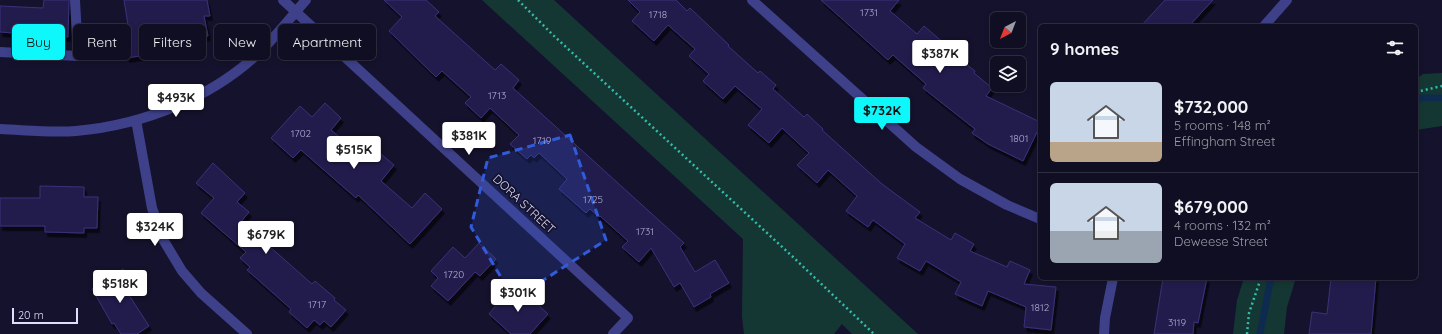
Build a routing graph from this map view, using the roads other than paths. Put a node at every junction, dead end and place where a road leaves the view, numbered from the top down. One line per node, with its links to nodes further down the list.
1 (75, 0): 8 (street)
2 (283, 0): 6 (street, DORA STREET)
3 (306, 0): 6 (street)
4 (752, 0): 11 (street)
5 (1287, 0): 7 (street)
6 (296, 12): 9 (street); 14 (street, DORA STREET)
7 (1266, 24)
8 (0, 52)
9 (136, 120): 10 (street); 13 (street)
10 (0, 129)
11 (1038, 218)
12 (1113, 280): 15 (street)
13 (247, 334)
14 (613, 334)
15 (1104, 334)

